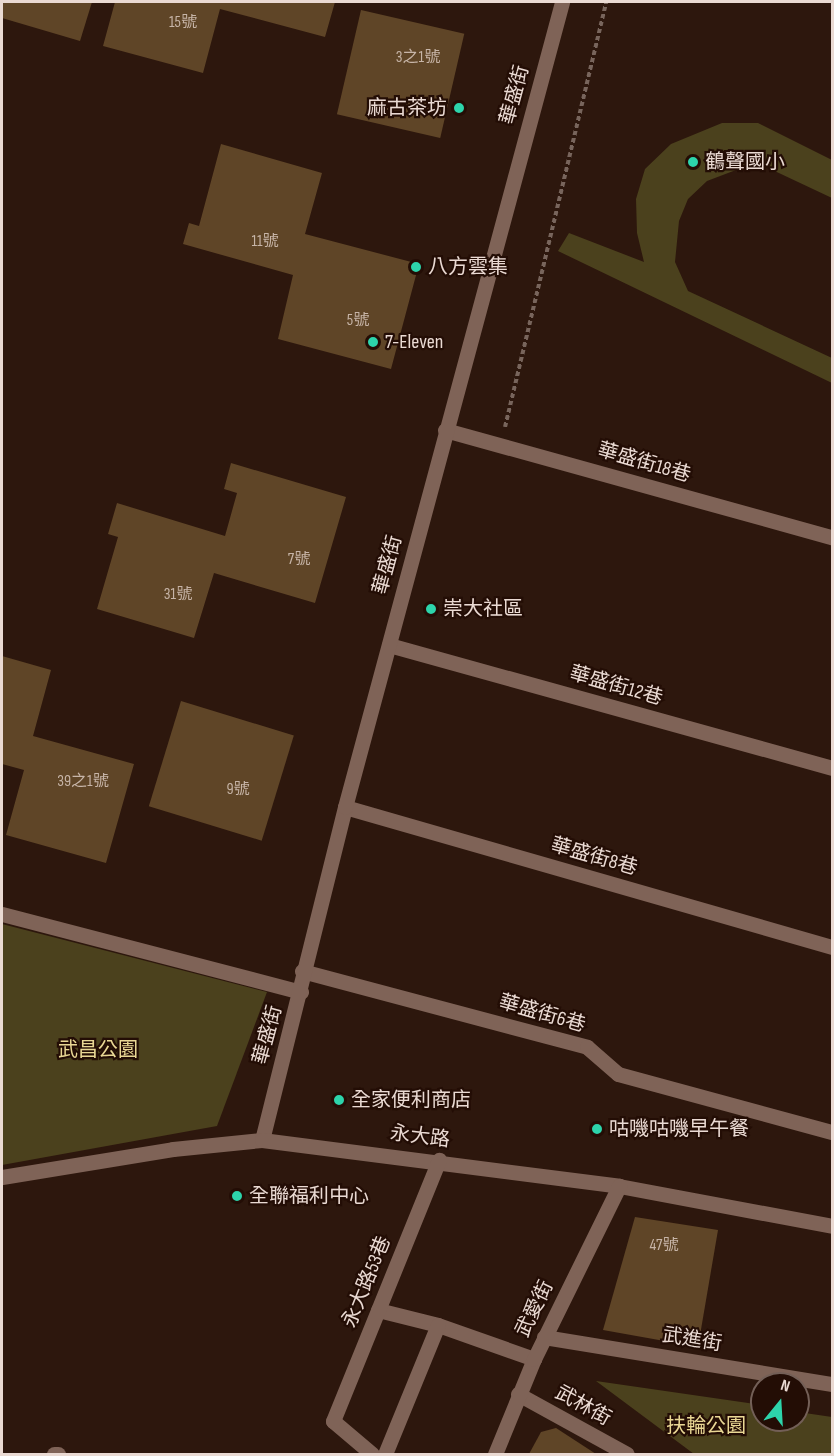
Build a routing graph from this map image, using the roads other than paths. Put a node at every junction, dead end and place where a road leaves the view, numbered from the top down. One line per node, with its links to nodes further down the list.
1 (562, 2): 2 (street, 華盛街)
2 (445, 430): 3 (street, 華盛街18巷); 4 (street, 華盛街)
3 (832, 537)
4 (389, 645): 5 (street, 華盛街12巷); 6 (street, 華盛街)
5 (832, 768)
6 (345, 807): 8 (street, 華盛街8巷); 9 (street, 華盛街)
7 (2, 914): 10 (street)
8 (832, 946)
9 (302, 971): 10 (street, 華盛街); 11 (street, 華盛街6巷)
10 (301, 992): 12 (street, 華盛街)
11 (832, 1132)
12 (262, 1140): 13 (street, 永大路); 14 (street, 永大路)
13 (439, 1160): 15 (street, 永大路); 17 (street, 永大路53巷)
14 (2, 1177)
15 (619, 1186): 16 (street, 永大路); 19 (street, 武愛街)
16 (832, 1226)
17 (378, 1310): 18 (street); 23 (street, 永大路53巷)
18 (438, 1325): 20 (street); 24 (street)
19 (544, 1338): 20 (street, 武愛街); 21 (street, 武進街)
20 (534, 1359): 22 (street, 武愛街)
21 (832, 1384)
22 (518, 1394): 25 (street, 武愛街); 26 (street, 武林街)
23 (372, 1455)
24 (386, 1455)
25 (495, 1455)
26 (627, 1455)

